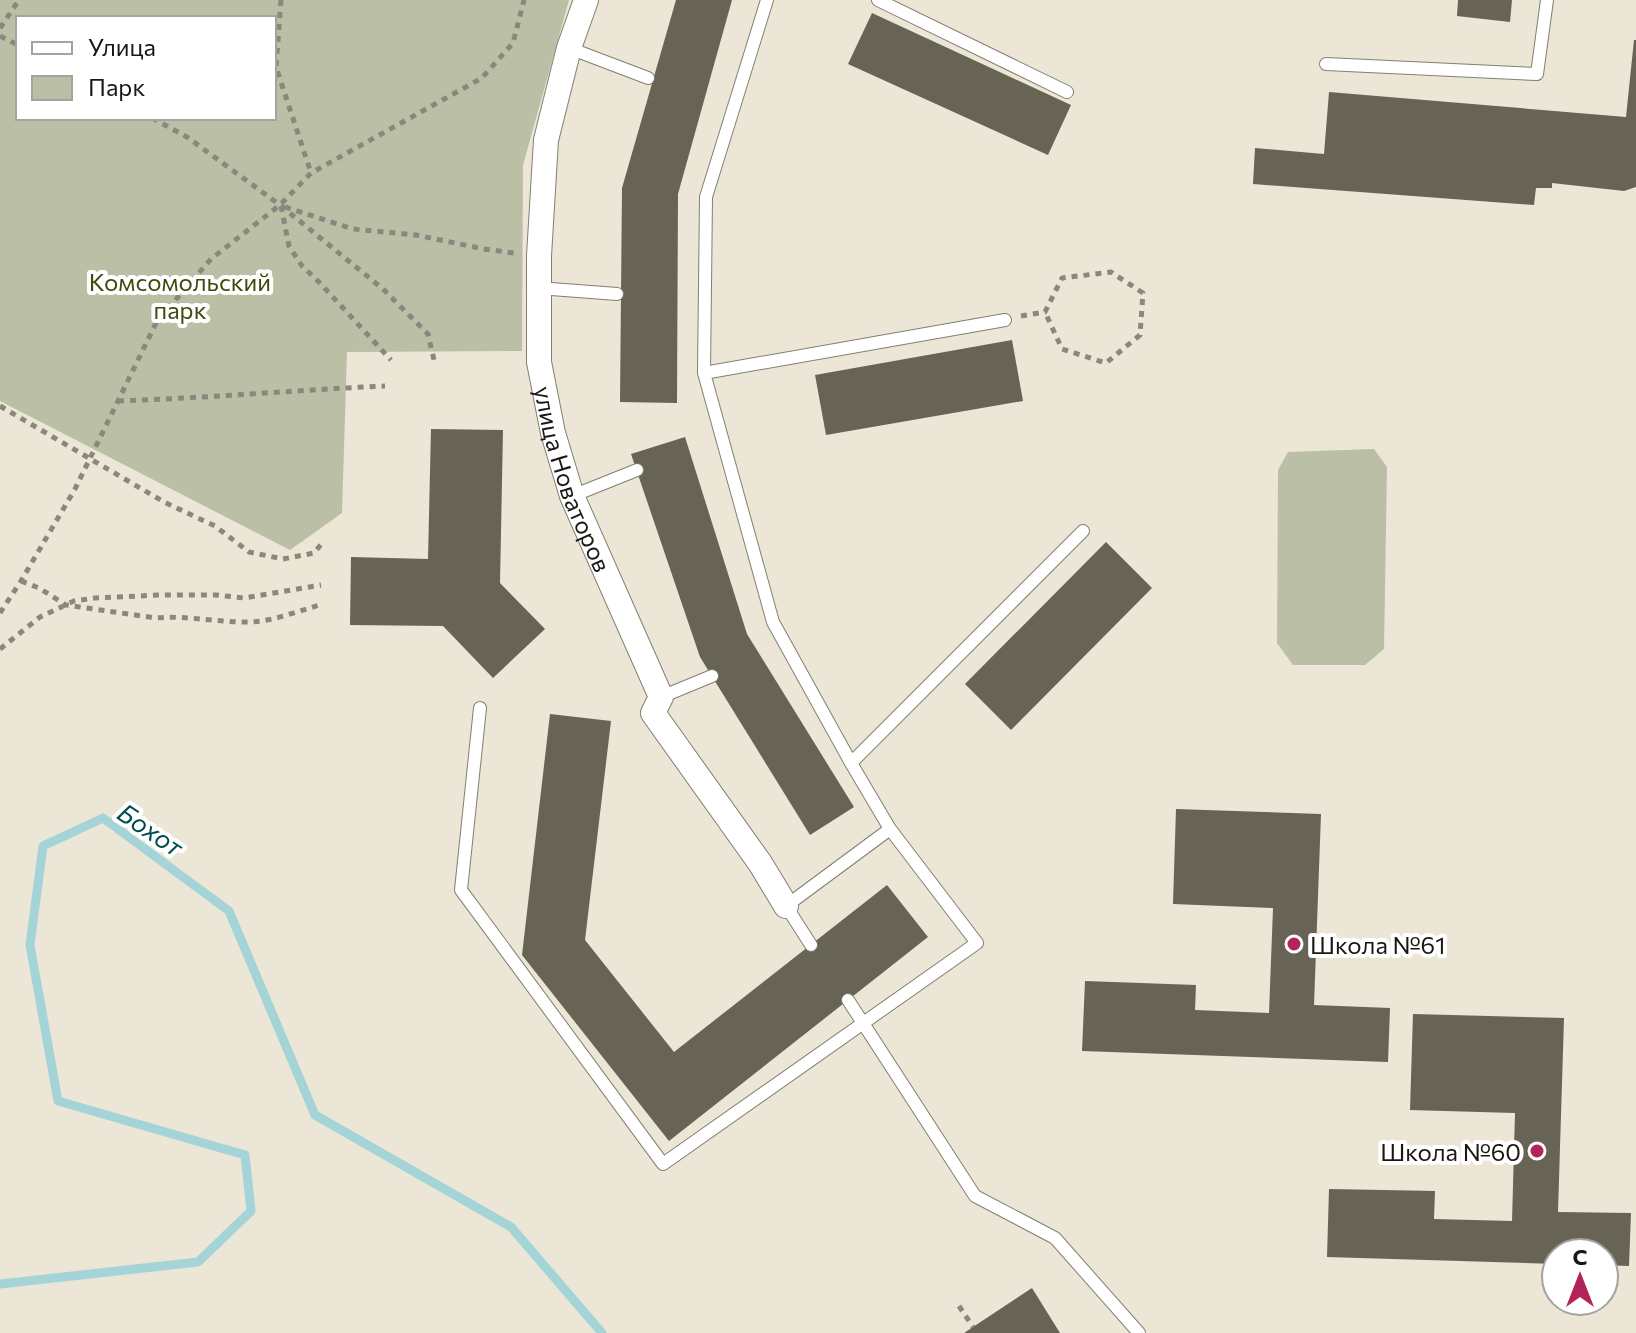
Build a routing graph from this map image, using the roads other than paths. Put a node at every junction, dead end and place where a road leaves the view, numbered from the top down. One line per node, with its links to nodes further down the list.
1 (586, 0): 5 (street, улица Новаторов)
2 (767, 0): 12 (lane)
3 (878, 0): 8 (lane)
4 (1547, 0): 6 (lane)
5 (569, 48): 7 (lane); 9 (street, улица Новаторов)
6 (1326, 64)
7 (648, 78)
8 (1067, 92)
9 (538, 288): 10 (lane); 14 (street, улица Новаторов)
10 (617, 294)
11 (1005, 320): 12 (lane)
12 (704, 373): 19 (lane)
13 (637, 470): 14 (lane)
14 (572, 496): 17 (street, улица Новаторов)
15 (1083, 531): 19 (lane)
16 (712, 676): 17 (lane)
17 (661, 697): 21 (street, улица Новаторов)
18 (480, 708): 24 (lane)
19 (851, 763): 20 (lane)
20 (890, 829): 21 (lane); 24 (lane)
21 (786, 906): 22 (lane)
22 (811, 945)
23 (848, 1000): 24 (lane)
24 (864, 1023): 25 (lane)
25 (1139, 1333)

